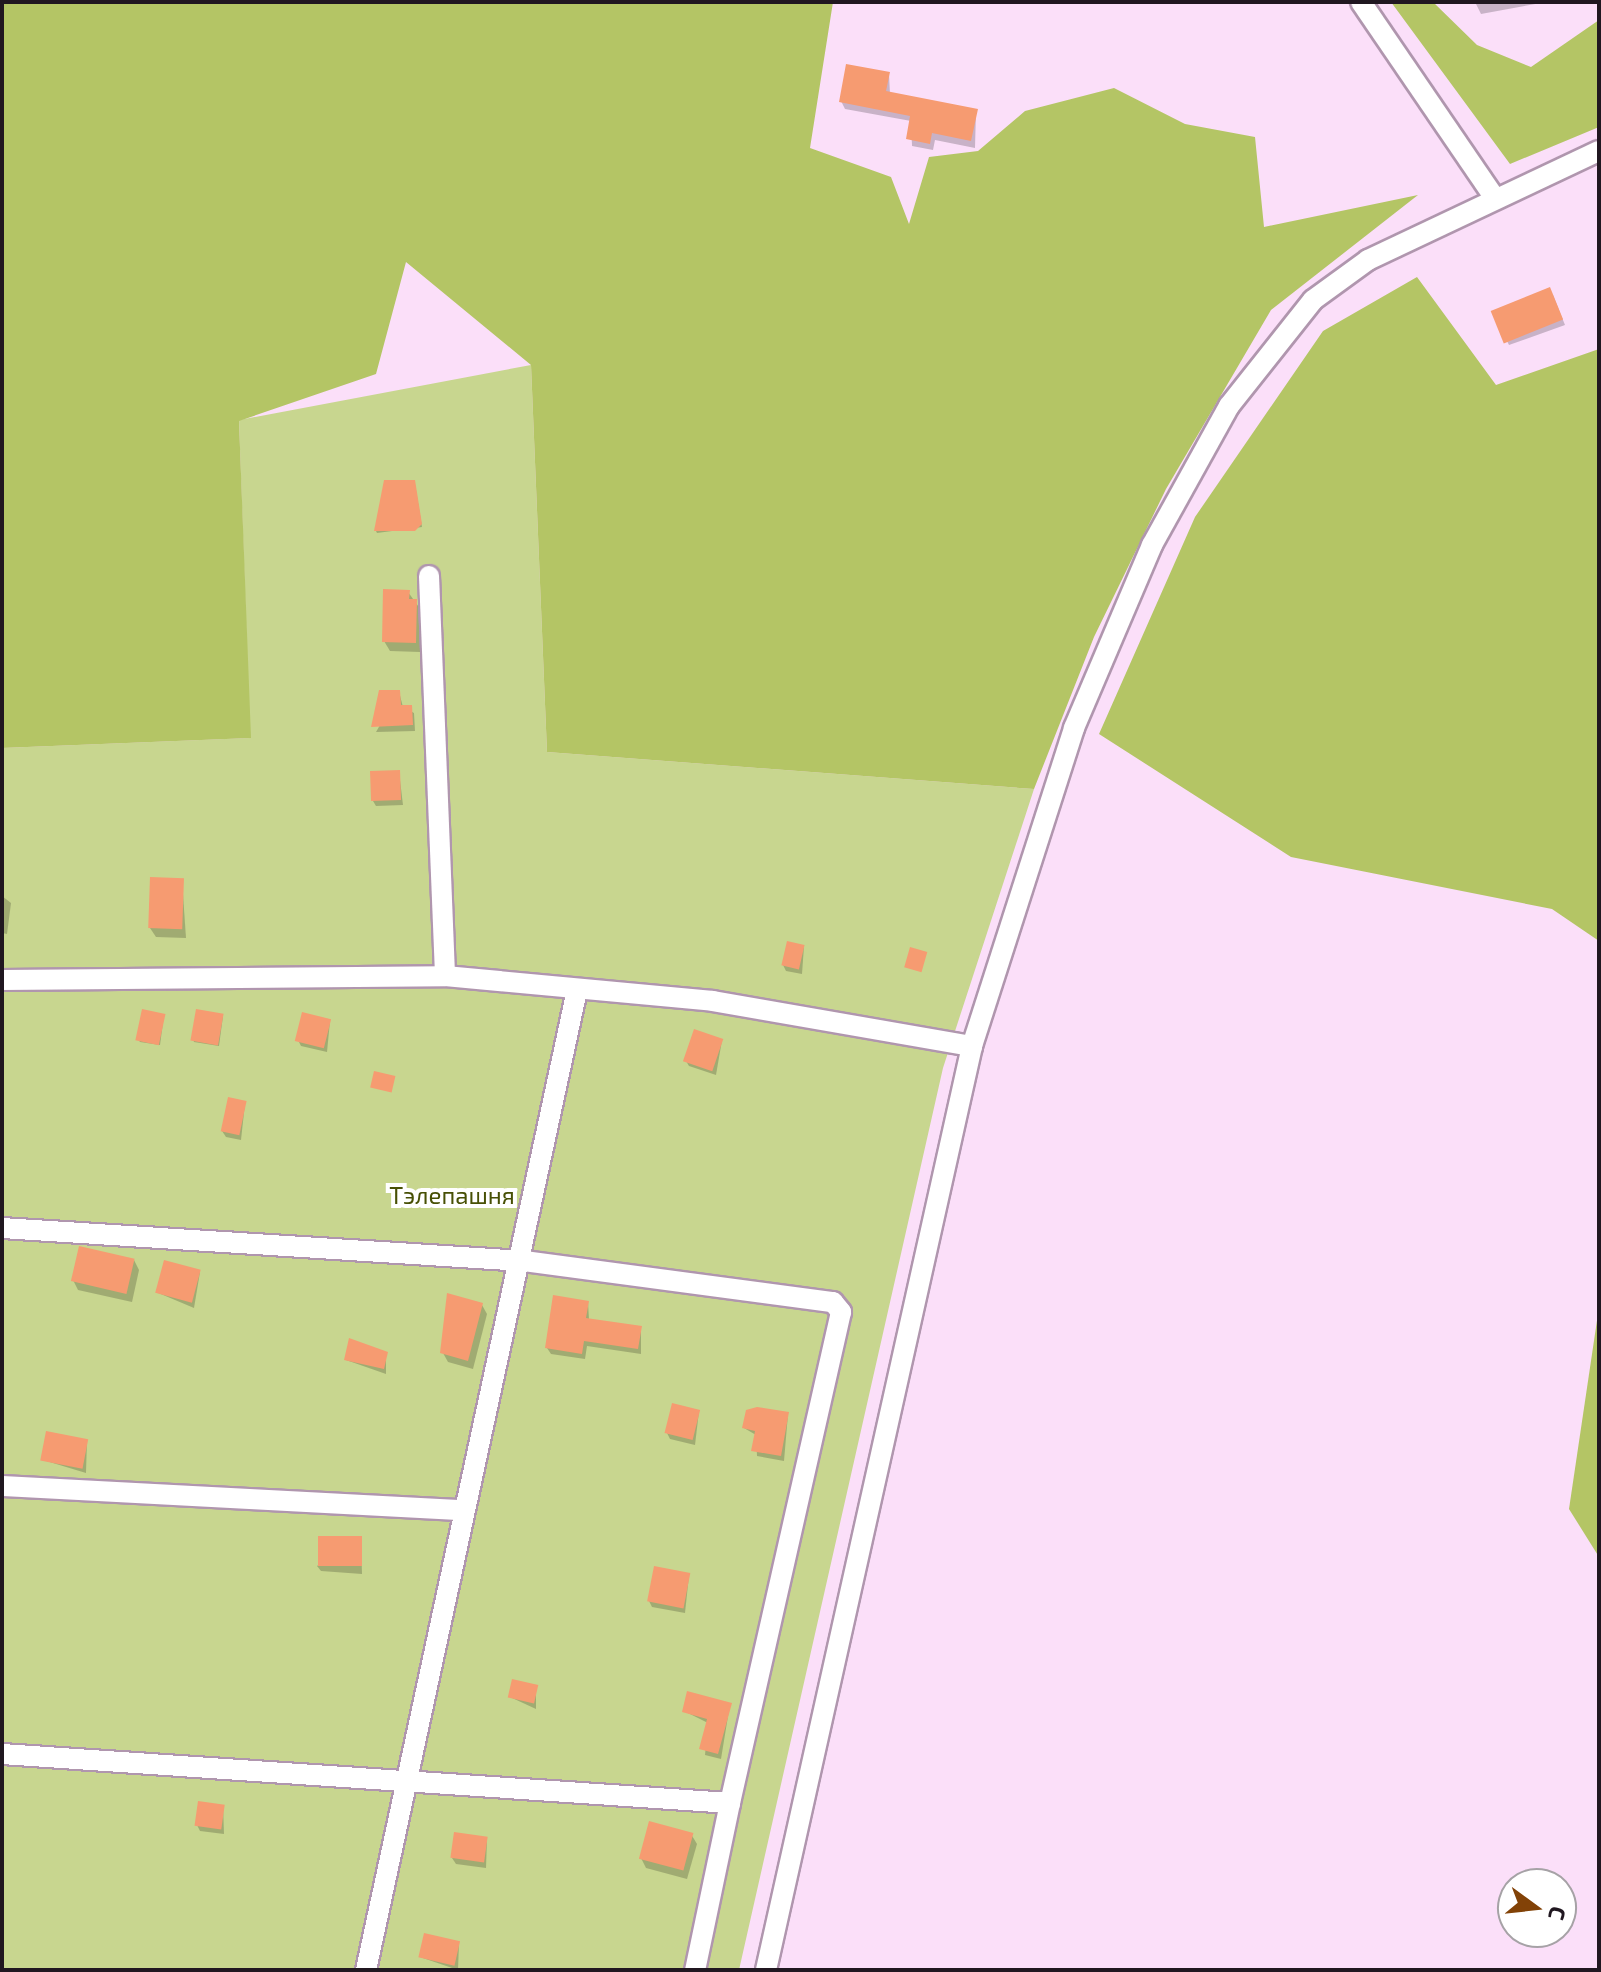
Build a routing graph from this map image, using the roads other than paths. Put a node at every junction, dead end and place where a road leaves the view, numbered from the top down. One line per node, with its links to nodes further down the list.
1 (1361, 2): 3 (street)
2 (1599, 151): 3 (street)
3 (1494, 197): 8 (street)
4 (429, 576): 5 (street)
5 (445, 976): 6 (street); 7 (street)
6 (2, 980)
7 (577, 990): 8 (street); 10 (street)
8 (972, 1046): 18 (street)
9 (2, 1228): 10 (street)
10 (524, 1261): 12 (street); 15 (street)
11 (2, 1486): 12 (street)
12 (462, 1510): 14 (street)
13 (2, 1754): 14 (street)
14 (413, 1780): 15 (street); 16 (street)
15 (730, 1803): 17 (street)
16 (366, 1970)
17 (695, 1970)
18 (766, 1970)

